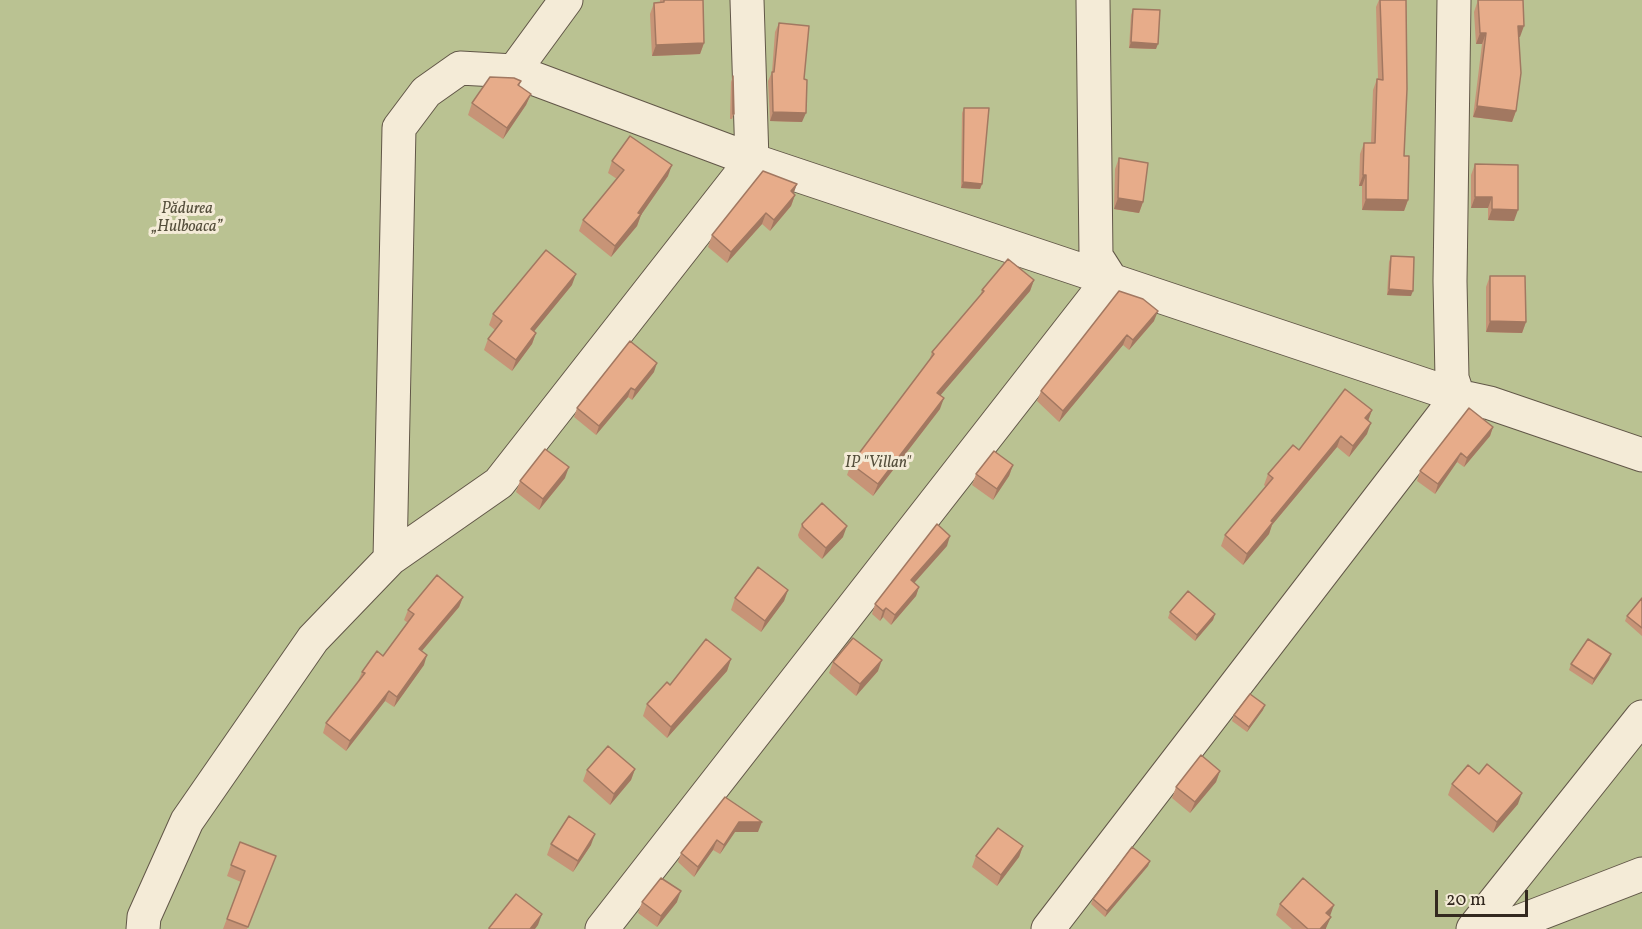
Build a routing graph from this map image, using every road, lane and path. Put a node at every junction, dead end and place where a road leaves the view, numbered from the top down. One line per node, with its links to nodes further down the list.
1 (566, 0): 5 (street)
2 (747, 0): 6 (street)
3 (1093, 0): 7 (street)
4 (1454, 0): 8 (street)
5 (514, 71): 6 (street); 10 (street)
6 (752, 160): 7 (street); 10 (street)
7 (1110, 278): 8 (street); 14 (street)
8 (1458, 396): 9 (street); 15 (street)
9 (1642, 455)
10 (390, 559): 13 (street)
11 (1642, 717): 16 (street)
12 (1642, 874): 17 (street)
13 (143, 929)
14 (602, 929)
15 (1048, 929)
16 (1473, 929)
17 (1500, 929)

